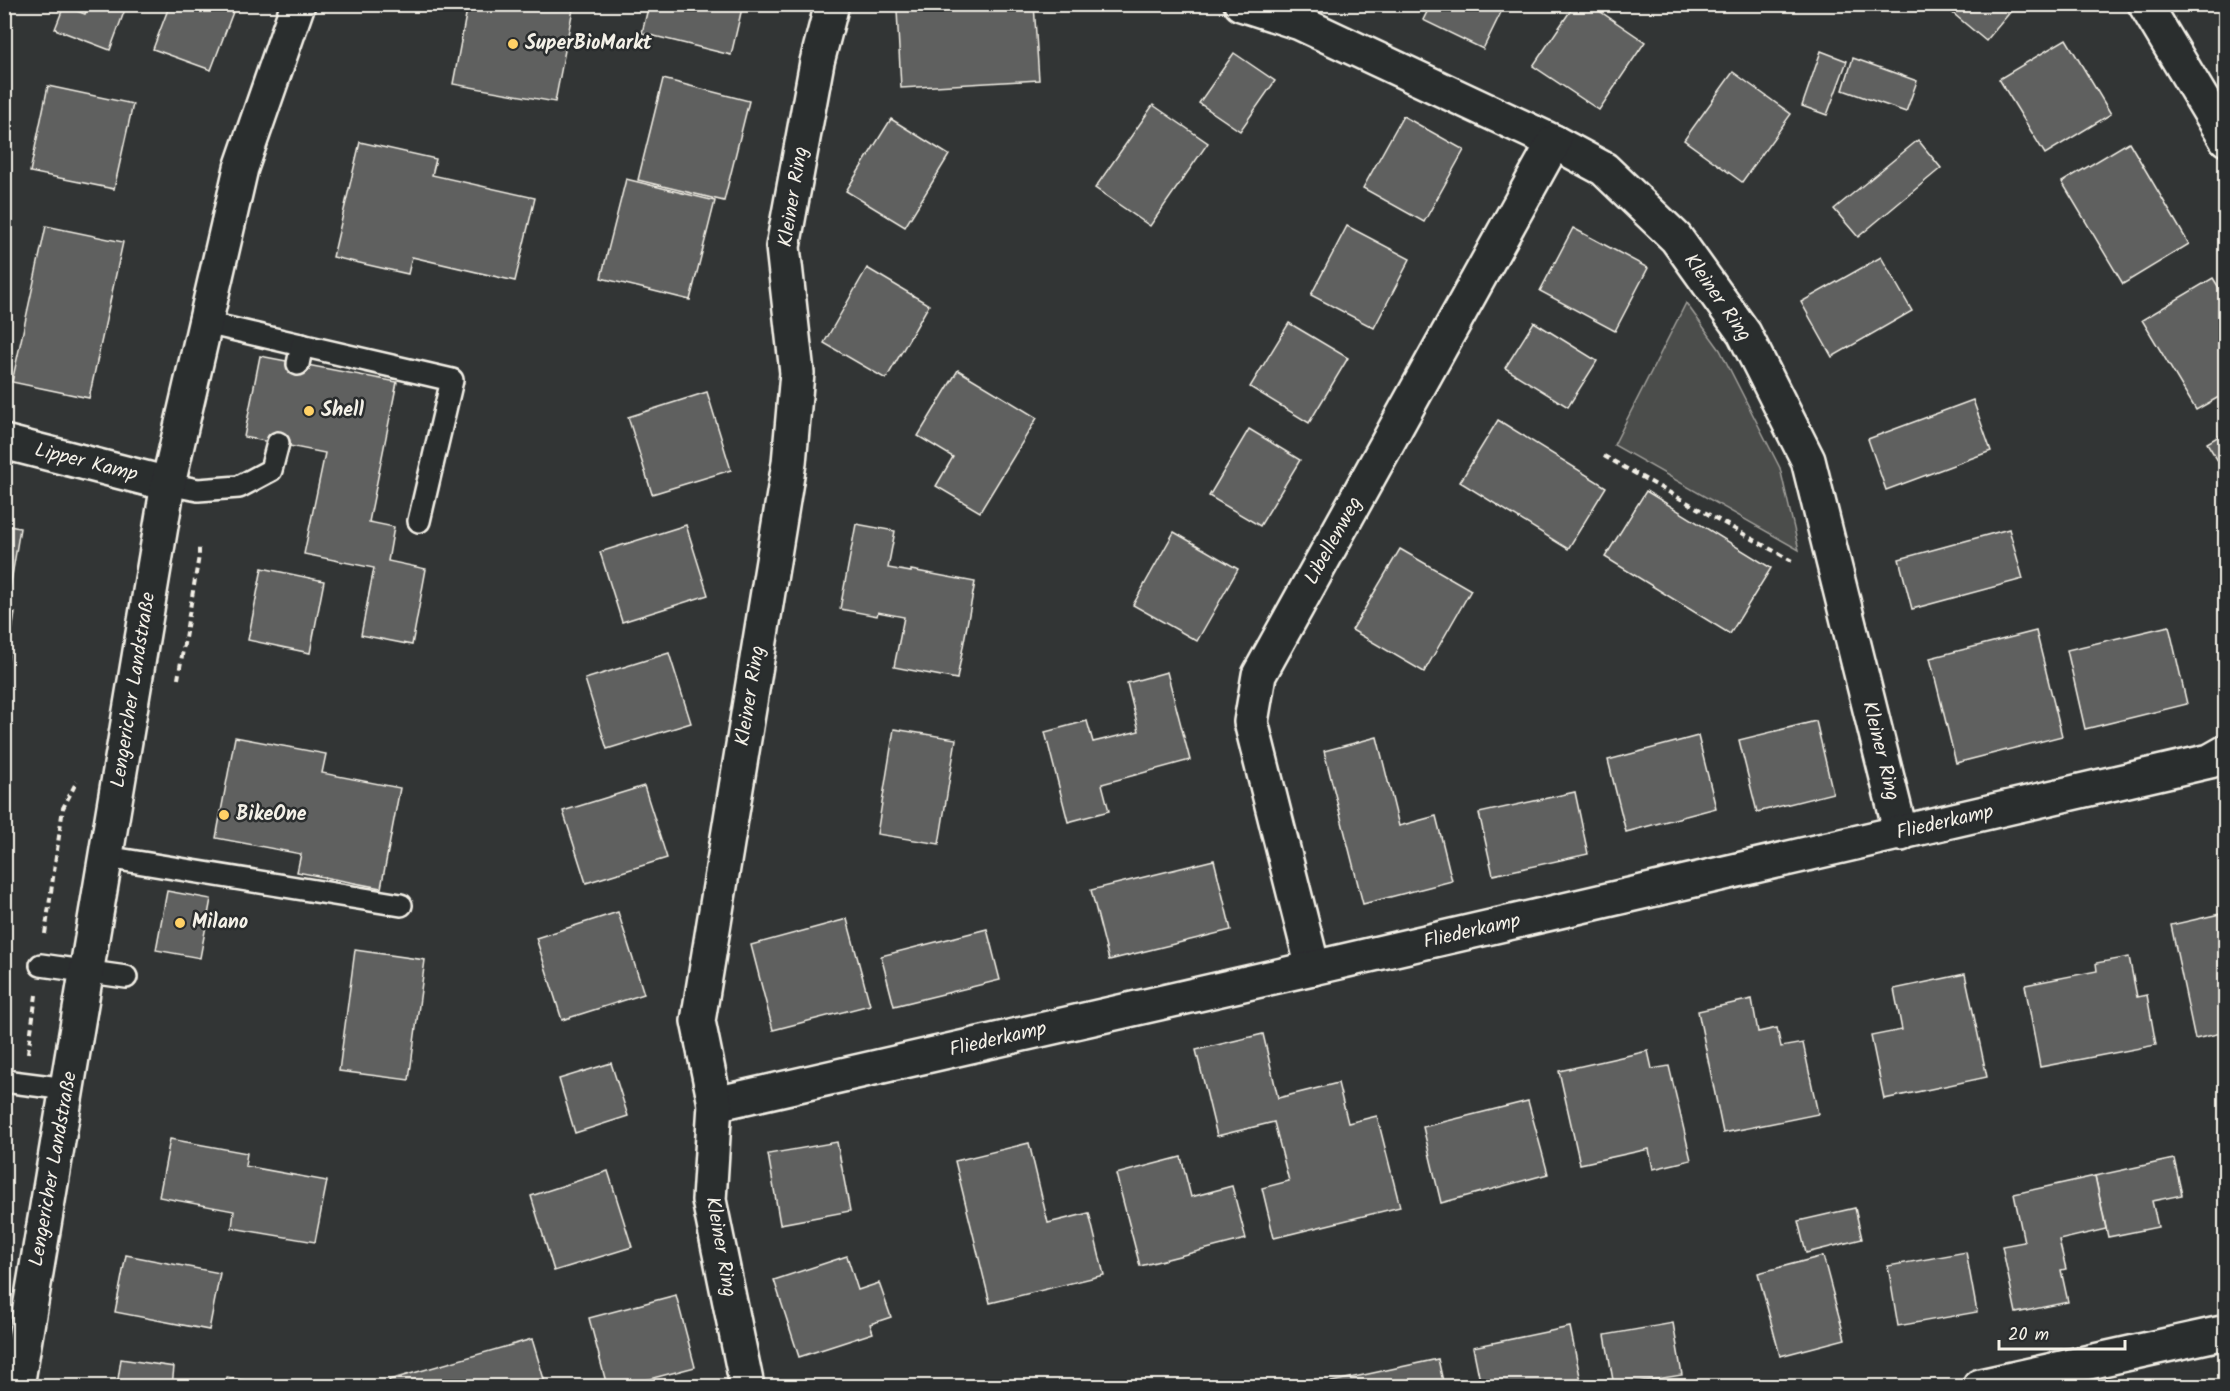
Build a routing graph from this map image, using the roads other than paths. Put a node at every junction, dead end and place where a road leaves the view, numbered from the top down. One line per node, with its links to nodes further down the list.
1 (298, 4): 7 (street, Lengericher Landstraße)
2 (832, 4): 22 (street, Kleiner Ring)
3 (1241, 4): 6 (street, Kleiner Ring)
4 (2145, 4): 5 (street)
5 (2222, 124)
6 (1554, 142): 13 (street, Kleiner Ring); 17 (street, Libellenweg)
7 (206, 323): 10 (street, Lengericher Landstraße); 11 (lane)
8 (4, 442): 10 (street, Lipper Kamp)
9 (278, 443): 10 (lane)
10 (183, 487): 14 (street, Lengericher Landstraße)
11 (419, 521)
12 (2226, 752): 13 (street, Fliederkamp)
13 (1901, 834): 17 (street, Fliederkamp)
14 (106, 857): 15 (lane); 18 (street, Lengericher Landstraße)
15 (401, 905)
16 (41, 965): 18 (lane)
17 (1313, 968): 22 (street, Fliederkamp)
18 (87, 971): 19 (lane); 21 (street, Lengericher Landstraße)
19 (126, 977)
20 (4, 1081): 21 (lane)
21 (67, 1089): 24 (street, Lengericher Landstraße)
22 (715, 1104): 25 (street, Kleiner Ring)
23 (2226, 1332): 26 (street)
24 (17, 1386)
25 (747, 1386)
26 (1980, 1386)

